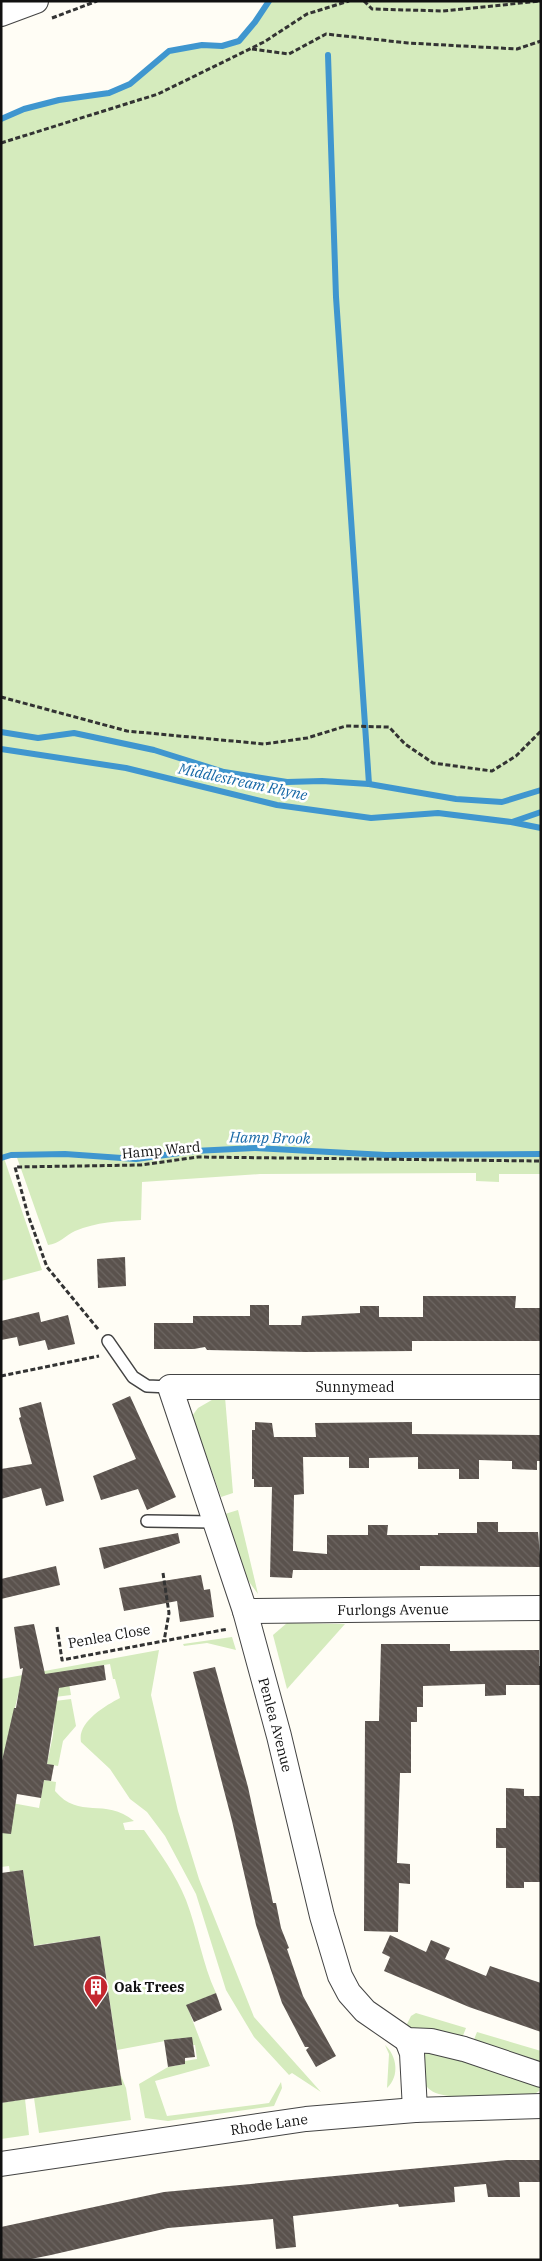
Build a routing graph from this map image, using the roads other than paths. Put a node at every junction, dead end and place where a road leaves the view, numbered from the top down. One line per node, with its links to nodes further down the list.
1 (36, 1): 2 (street)
2 (1, 14)
3 (108, 1341): 4 (lane)
4 (170, 1386): 5 (street, Sunnymead); 7 (street, Penlea Avenue)
5 (541, 1388)
6 (146, 1521): 7 (lane)
7 (214, 1522): 9 (street, Penlea Avenue)
8 (541, 1608): 9 (street, Furlongs Avenue)
9 (247, 1618): 10 (street, Penlea Avenue)
10 (407, 2040): 11 (street); 13 (street)
11 (541, 2075)
12 (541, 2106): 13 (street, Rhode Lane)
13 (415, 2110): 14 (street, Rhode Lane)
14 (1, 2164)

